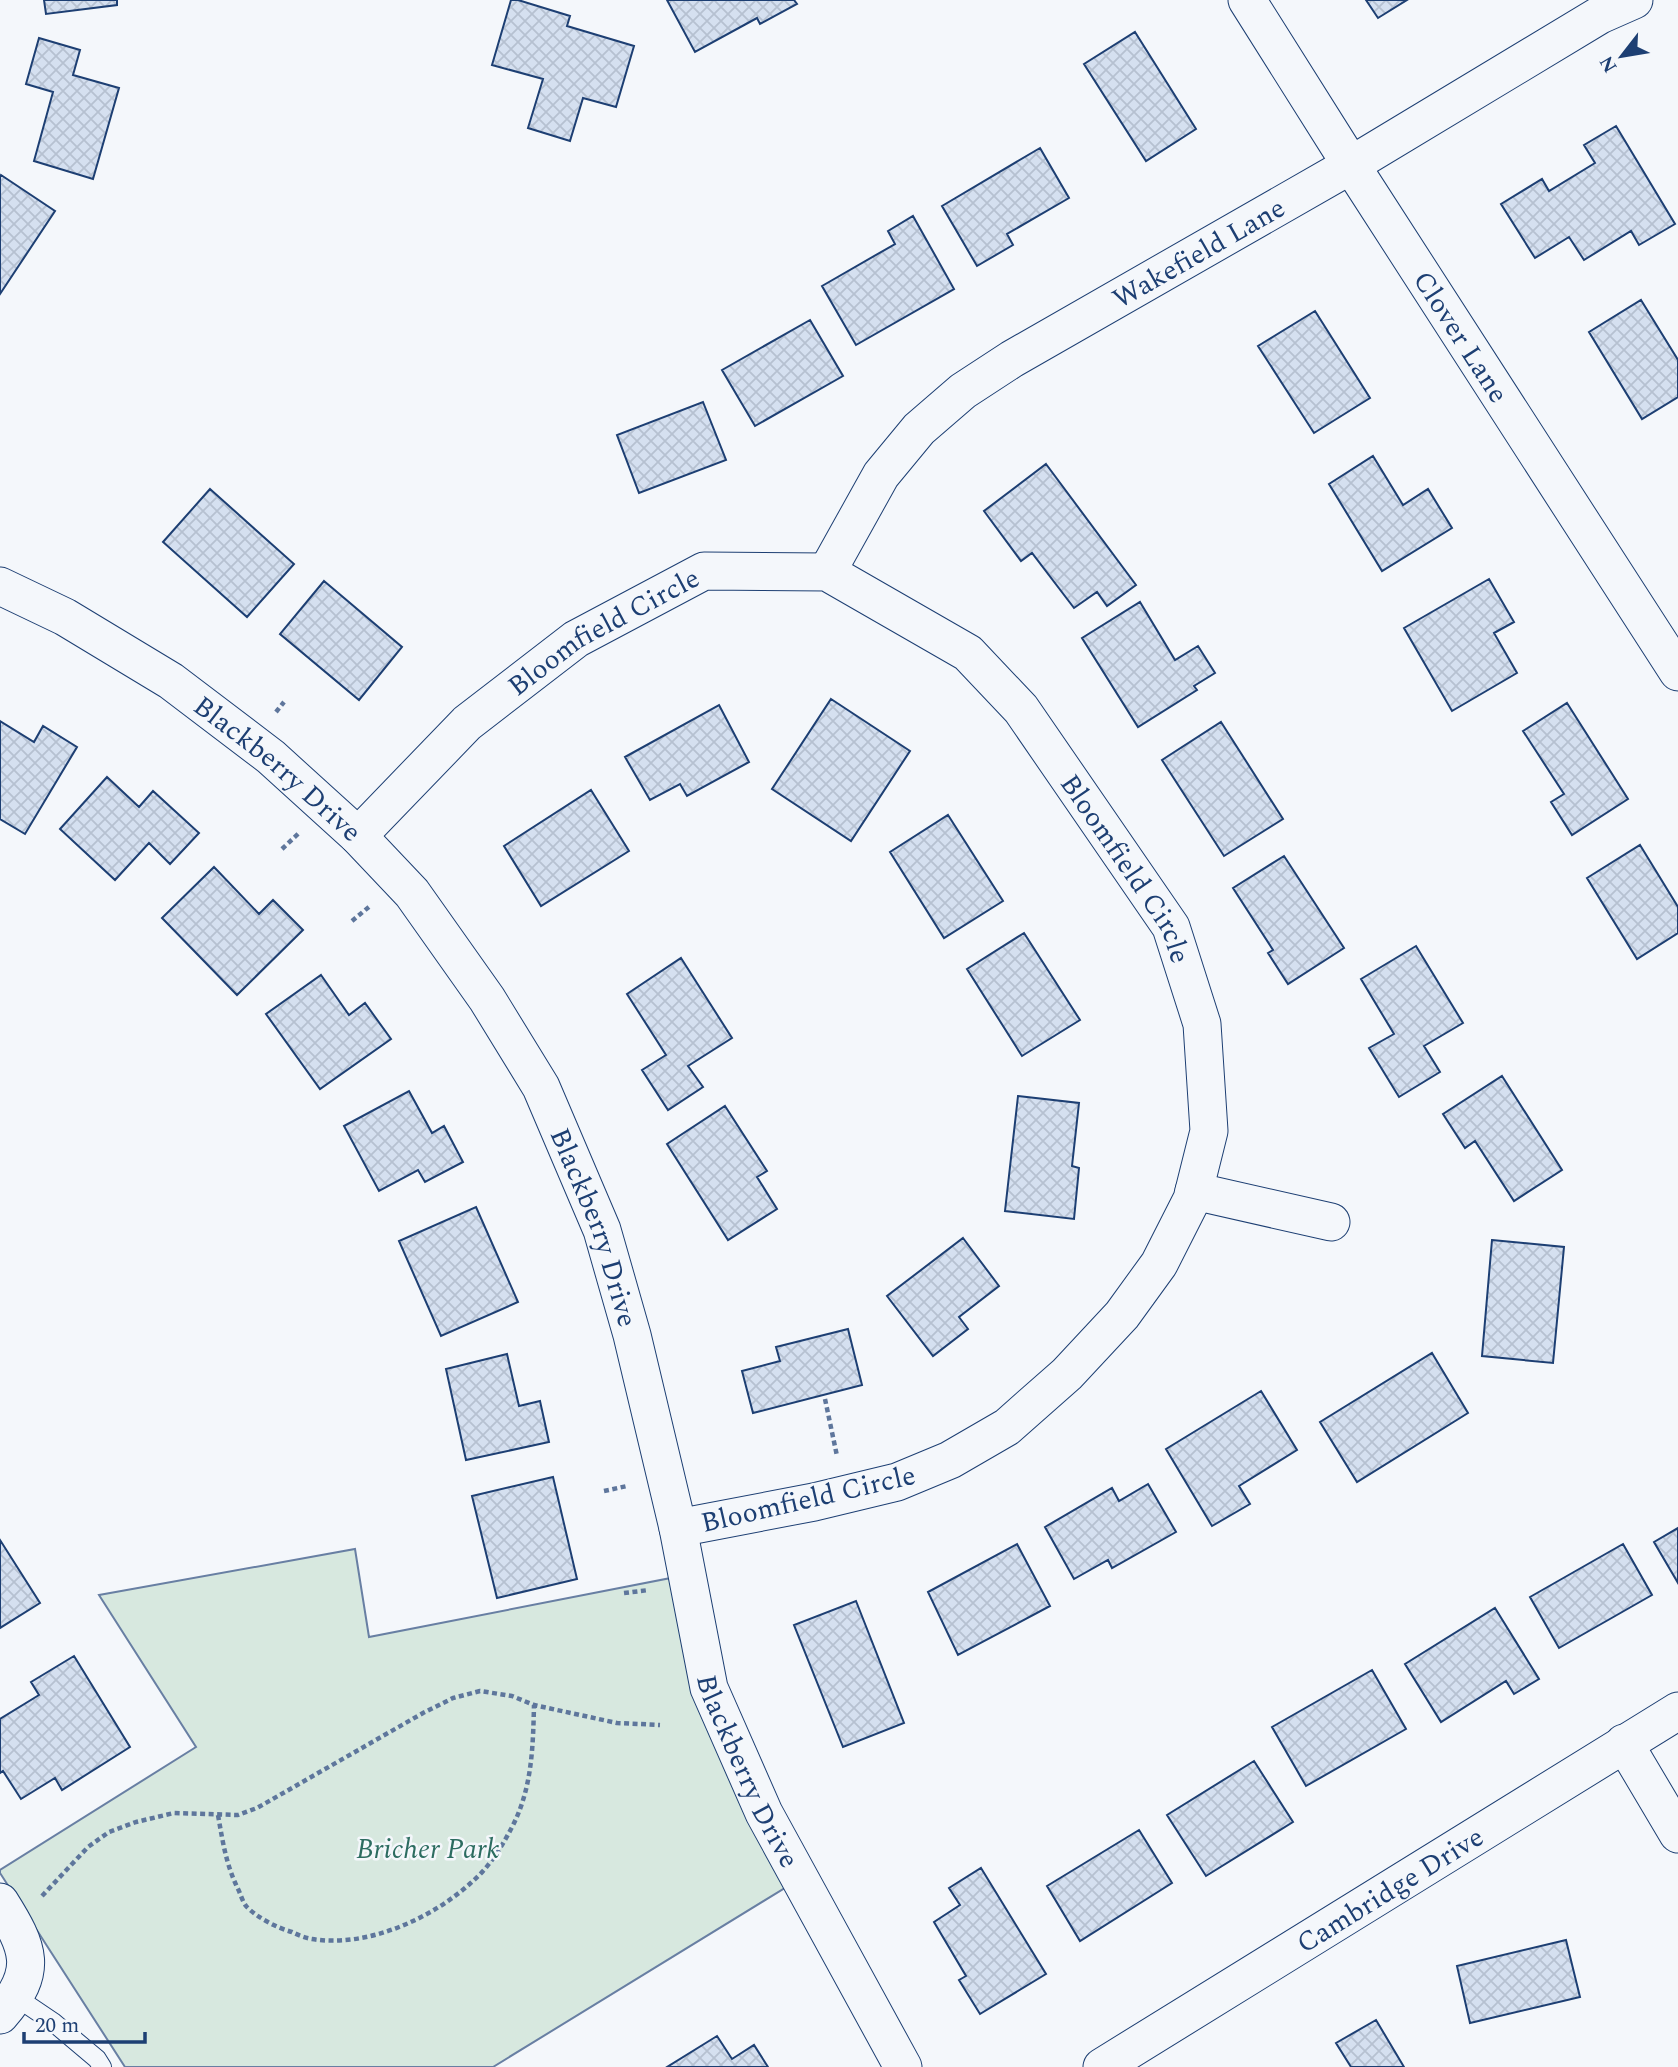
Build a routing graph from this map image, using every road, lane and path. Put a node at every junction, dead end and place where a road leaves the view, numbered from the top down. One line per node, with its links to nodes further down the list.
1 (1247, 0): 3 (street, Clover Lane)
2 (1634, 0): 3 (street, Wakefield Lane)
3 (1351, 165): 4 (street, Wakefield Lane); 6 (street, Clover Lane)
4 (827, 572): 8 (street, Bloomfield Circle); 12 (street, Bloomfield Circle)
5 (0, 586): 8 (street, Blackberry Drive)
6 (1678, 672)
7 (300, 831): 9 (path)
8 (358, 836): 18 (street, Blackberry Drive)
9 (282, 849)
10 (370, 905): 11 (path)
11 (352, 921)
12 (1194, 1191): 13 (street); 18 (street, Bloomfield Circle)
13 (1331, 1222)
14 (825, 1399): 15 (path)
15 (837, 1458)
16 (628, 1485): 17 (path)
17 (604, 1491)
18 (678, 1528): 31 (street, Blackberry Drive)
19 (649, 1590): 20 (path)
20 (624, 1594)
21 (534, 1704): 23 (path); 25 (path); 25 (path)
22 (1678, 1711): 24 (street, Cambridge Drive)
23 (660, 1725)
24 (1624, 1743): 26 (street); 29 (street, Cambridge Drive)
25 (218, 1815): 27 (path)
26 (1678, 1834)
27 (4, 1909): 28 (street)
28 (8, 2006): 30 (lane)
29 (1109, 2065)
30 (102, 2067)
31 (902, 2067)

